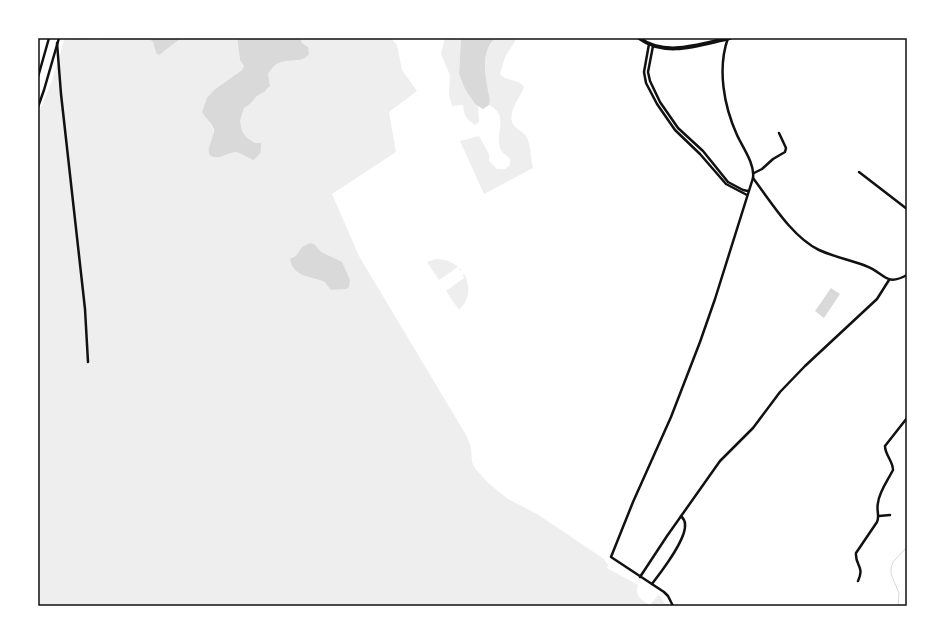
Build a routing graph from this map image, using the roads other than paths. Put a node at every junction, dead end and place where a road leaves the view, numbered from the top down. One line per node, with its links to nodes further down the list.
1 (49, 38): 7 (street)
2 (59, 38): 5 (street)
3 (639, 38): 6 (highway)
4 (728, 38): 6 (highway); 13 (street)
5 (57, 43): 8 (street); 20 (street)
6 (651, 45): 10 (street); 11 (street)
7 (38, 77)
8 (38, 106)
9 (779, 133): 13 (street)
10 (707, 155): 11 (street); 15 (street)
11 (704, 158): 16 (street)
12 (859, 172): 17 (street)
13 (754, 173): 14 (street)
14 (753, 178): 15 (street); 19 (street)
15 (748, 191): 16 (street)
16 (747, 195): 25 (street)
17 (907, 209)
18 (907, 275): 19 (street)
19 (890, 280): 23 (street)
20 (88, 362)
21 (907, 418): 24 (street)
22 (890, 515): 24 (street)
23 (681, 516): 25 (street); 27 (street)
24 (879, 516): 26 (street)
25 (640, 577): 27 (street)
26 (858, 581)
27 (652, 584): 28 (street)
28 (673, 606)

